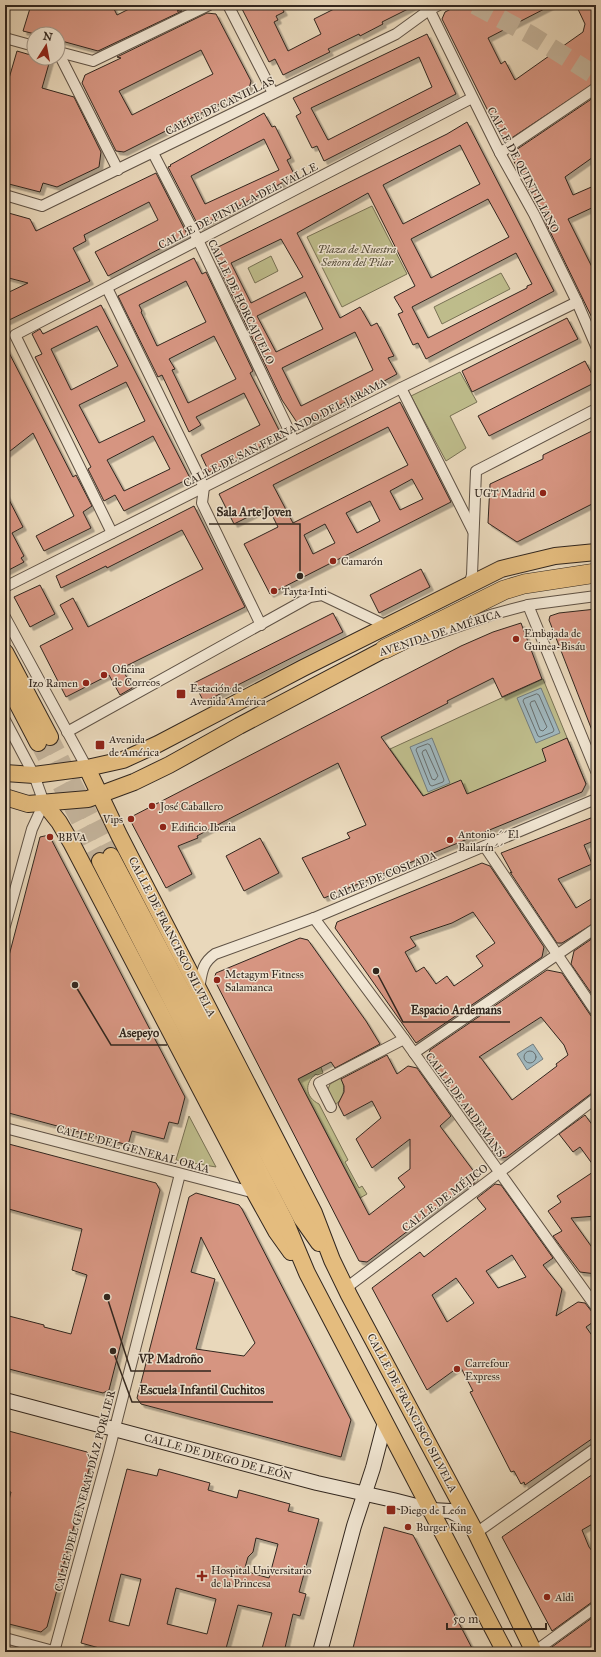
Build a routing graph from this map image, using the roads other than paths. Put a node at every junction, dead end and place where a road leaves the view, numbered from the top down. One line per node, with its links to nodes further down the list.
1 (209, 5): 7 (street)
2 (228, 5): 10 (street)
3 (439, 5): 4 (street, CALLE DE CANILLAS)
4 (428, 7): 10 (street, CALLE DE CANILLAS); 11 (street, CALLE DE QUINTILIANO)
5 (5, 38): 6 (street)
6 (26, 44)
7 (66, 54)
8 (65, 66): 14 (street)
9 (596, 88): 13 (street)
10 (273, 94): 12 (street, CALLE DE CANILLAS)
11 (472, 98): 13 (street, CALLE DE QUINTILIANO); 16 (street, CALLE DE PINILLA DEL VALLE)
12 (152, 152): 14 (street, CALLE DE CANILLAS); 16 (street, CALLE DE HORCAJUELO)
13 (500, 153): 18 (street, CALLE DE QUINTILIANO)
14 (118, 170): 15 (street, CALLE DE CANILLAS)
15 (5, 195)
16 (198, 240): 17 (street, CALLE DE PINILLA DEL VALLE); 22 (street, CALLE DE HORCAJUELO)
17 (107, 288): 23 (street); 25 (street, CALLE DE PINILLA DEL VALLE)
18 (577, 302): 19 (street, CALLE DE QUINTILIANO); 20 (street, CALLE DE SAN FERNANDO DEL JARAMA)
19 (596, 346)
20 (401, 388): 22 (street, CALLE DE SAN FERNANDO DEL JARAMA); 24 (street)
21 (596, 409): 24 (street)
22 (294, 441): 23 (street, CALLE DE SAN FERNANDO DEL JARAMA)
23 (204, 487): 25 (street, CALLE DE SAN FERNANDO DEL JARAMA); 33 (street)
24 (474, 531): 28 (street)
25 (112, 533): 29 (street, CALLE DE SAN FERNANDO DEL JARAMA)
26 (596, 552): 28 (main road, AVENIDA DE AMÉRICA)
27 (596, 573): 35 (highway)
28 (469, 585): 34 (main road, AVENIDA DE AMÉRICA)
29 (5, 587)
30 (596, 596): 31 (street, AVENIDA DE AMÉRICA)
31 (528, 606): 35 (street, AVENIDA DE AMÉRICA); 41 (street)
32 (5, 617): 39 (street, CALLE DE FRANCISCO SILVELA)
33 (261, 625): 34 (street, AVENIDA DE AMÉRICA); 39 (street, AVENIDA DE AMÉRICA)
34 (387, 626): 40 (main road, AVENIDA DE AMÉRICA)
35 (385, 649): 44 (main road, AVENIDA DE AMÉRICA)
36 (5, 652): 37 (main road)
37 (5, 680)
38 (5, 720): 43 (street, CALLE DE FRANCISCO SILVELA)
39 (67, 732): 40 (street, CALLE DE FRANCISCO SILVELA)
40 (87, 768): 43 (main road, AVENIDA DE AMÉRICA); 44 (main road, CALLE DE FRANCISCO SILVELA)
41 (596, 771)
42 (5, 773): 43 (main road, AVENIDA DE AMÉRICA)
43 (34, 775): 47 (street, CALLE DE FRANCISCO SILVELA)
44 (100, 794): 47 (main road, AVENIDA DE AMÉRICA); 53 (main road, CALLE DE FRANCISCO SILVELA)
45 (5, 797): 47 (main road, AVENIDA DE AMÉRICA)
46 (596, 800): 48 (street, CALLE DE COSLADA)
47 (44, 803): 50 (street); 62 (main road, CALLE DE FRANCISCO SILVELA)
48 (485, 847): 49 (street, CALLE DE COSLADA); 52 (street)
49 (314, 918): 53 (street, CALLE DE COSLADA); 55 (street, CALLE DE ARDEMANS)
50 (5, 926)
51 (596, 928): 52 (street)
52 (557, 955): 54 (street); 56 (street)
53 (199, 989): 63 (main road, CALLE DE FRANCISCO SILVELA)
54 (596, 1012)
55 (404, 1039): 56 (street, CALLE DE ARDEMANS); 58 (street)
56 (414, 1053): 60 (street, CALLE DE ARDEMANS)
57 (596, 1098): 60 (street, CALLE DE MÉJICO)
58 (331, 1107)
59 (5, 1128): 61 (street, CALLE DEL GENERAL ORÁA)
60 (499, 1172): 65 (street, CALLE DE MÉJICO); 66 (street, CALLE DE ARDEMANS)
61 (180, 1174): 62 (street, CALLE DEL GENERAL ORÁA); 69 (street, CALLE DEL GENERAL DÍAZ PORLIER)
62 (255, 1193): 64 (main road, CALLE DE FRANCISCO SILVELA)
63 (332, 1260): 64 (main road, CALLE DE FRANCISCO SILVELA); 65 (main road, CALLE DE FRANCISCO SILVELA)
64 (307, 1272): 68 (main road, CALLE DE FRANCISCO SILVELA)
65 (346, 1288): 73 (main road, CALLE DE FRANCISCO SILVELA)
66 (596, 1307)
67 (5, 1400): 69 (street, CALLE DE DIEGO DE LEÓN)
68 (385, 1422): 71 (street); 72 (main road, CALLE DE FRANCISCO SILVELA)
69 (115, 1429): 71 (street, CALLE DE DIEGO DE LEÓN); 76 (street, CALLE DEL GENERAL DÍAZ PORLIER)
70 (596, 1448): 73 (street)
71 (365, 1493): 72 (street, CALLE DE DIEGO DE LEÓN); 77 (street)
72 (432, 1510): 73 (street, CALLE DE DIEGO DE LEÓN); 78 (main road, CALLE DE FRANCISCO SILVELA)
73 (472, 1527): 79 (main road, CALLE DE FRANCISCO SILVELA)
74 (596, 1607): 79 (street)
75 (5, 1638): 76 (street)
76 (55, 1652)
77 (320, 1652)
78 (505, 1652)
79 (534, 1652)

